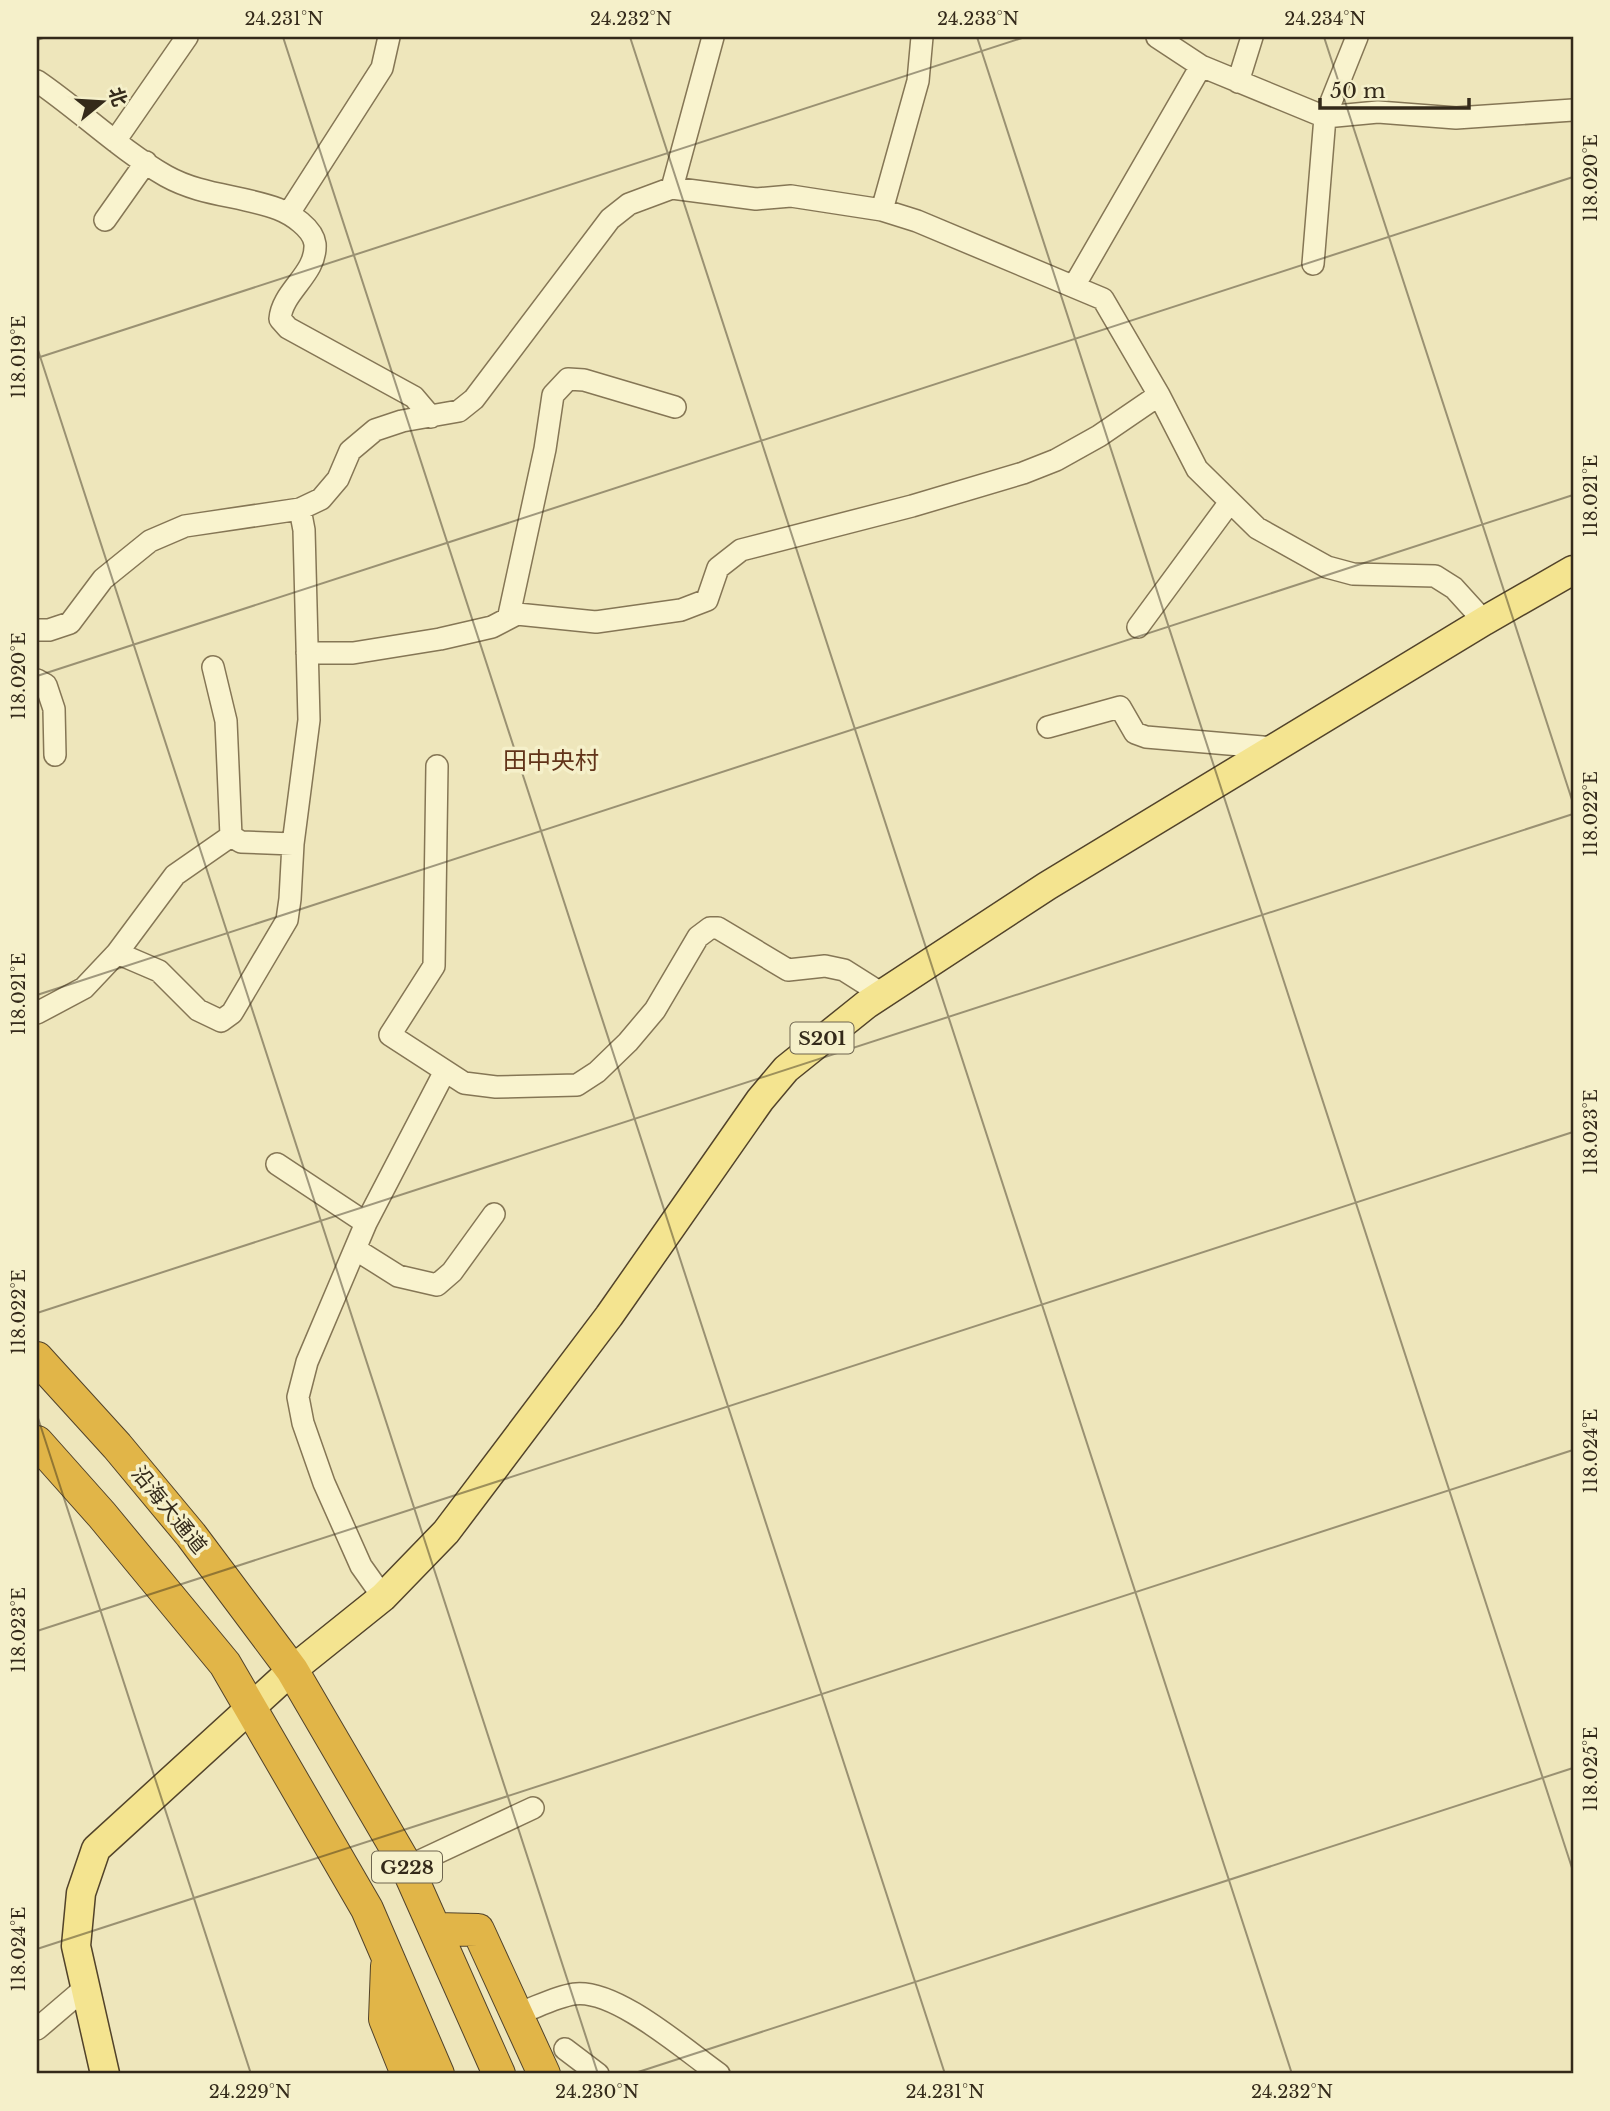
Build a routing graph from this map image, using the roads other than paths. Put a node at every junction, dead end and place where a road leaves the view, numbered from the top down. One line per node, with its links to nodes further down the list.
1 (187, 37): 13 (street)
2 (389, 37): 17 (street)
3 (713, 37): 15 (street)
4 (922, 37): 16 (street)
5 (1157, 37): 8 (street)
6 (1252, 37): 10 (street)
7 (1357, 37): 12 (street)
8 (1201, 66): 10 (street); 20 (street)
9 (37, 81): 13 (street)
10 (1238, 82): 12 (street)
11 (1573, 110): 12 (street)
12 (1325, 117): 19 (street)
13 (115, 141): 14 (street)
14 (146, 162): 17 (street); 18 (street)
15 (672, 188): 16 (street); 23 (street)
16 (882, 210): 20 (street)
17 (289, 213): 23 (street)
18 (105, 220)
19 (1313, 264)
20 (1074, 286): 21 (street)
21 (1159, 395): 24 (street); 27 (street)
22 (675, 407): 27 (street)
23 (432, 416): 25 (street)
24 (1230, 502): 28 (street); 29 (street)
25 (300, 509): 30 (street); 31 (street)
26 (1573, 570): 28 (main road, S201)
27 (509, 615): 31 (street)
28 (1484, 621): 35 (main road, S201)
29 (1139, 627)
30 (37, 630)
31 (307, 653): 39 (street)
32 (213, 667): 38 (street)
33 (37, 680): 36 (street)
34 (1048, 727): 35 (street)
35 (1275, 748): 41 (main road, S201)
36 (55, 755)
37 (437, 766): 43 (street)
38 (231, 836): 39 (street); 40 (street)
39 (293, 844): 40 (street)
40 (117, 953): 42 (street)
41 (882, 994): 43 (street); 50 (main road, S201)
42 (37, 1013)
43 (444, 1073): 46 (street)
44 (277, 1164): 46 (street)
45 (494, 1214): 47 (street)
46 (366, 1223): 47 (street)
47 (355, 1249): 50 (street)
48 (37, 1358): 51 (highway, 沿海大通道 / G228)
49 (37, 1442): 52 (highway, G228)
50 (383, 1597): 51 (main road, S201)
51 (292, 1670): 52 (main road, S201); 54 (highway, G228)
52 (252, 1709): 56 (highway, G228); 57 (main road)
53 (533, 1808): 54 (street)
54 (407, 1867): 55 (highway, G228)
55 (436, 1929): 58 (highway); 64 (highway, G228)
56 (387, 1957): 62 (highway); 63 (highway, G228)
57 (85, 1988): 59 (street); 61 (main road)
58 (517, 2014): 65 (highway); 67 (street)
59 (37, 2029)
60 (565, 2049): 66 (street)
61 (105, 2074)
62 (407, 2074)
63 (438, 2074)
64 (499, 2074)
65 (544, 2074)
66 (598, 2074)
67 (719, 2074)

